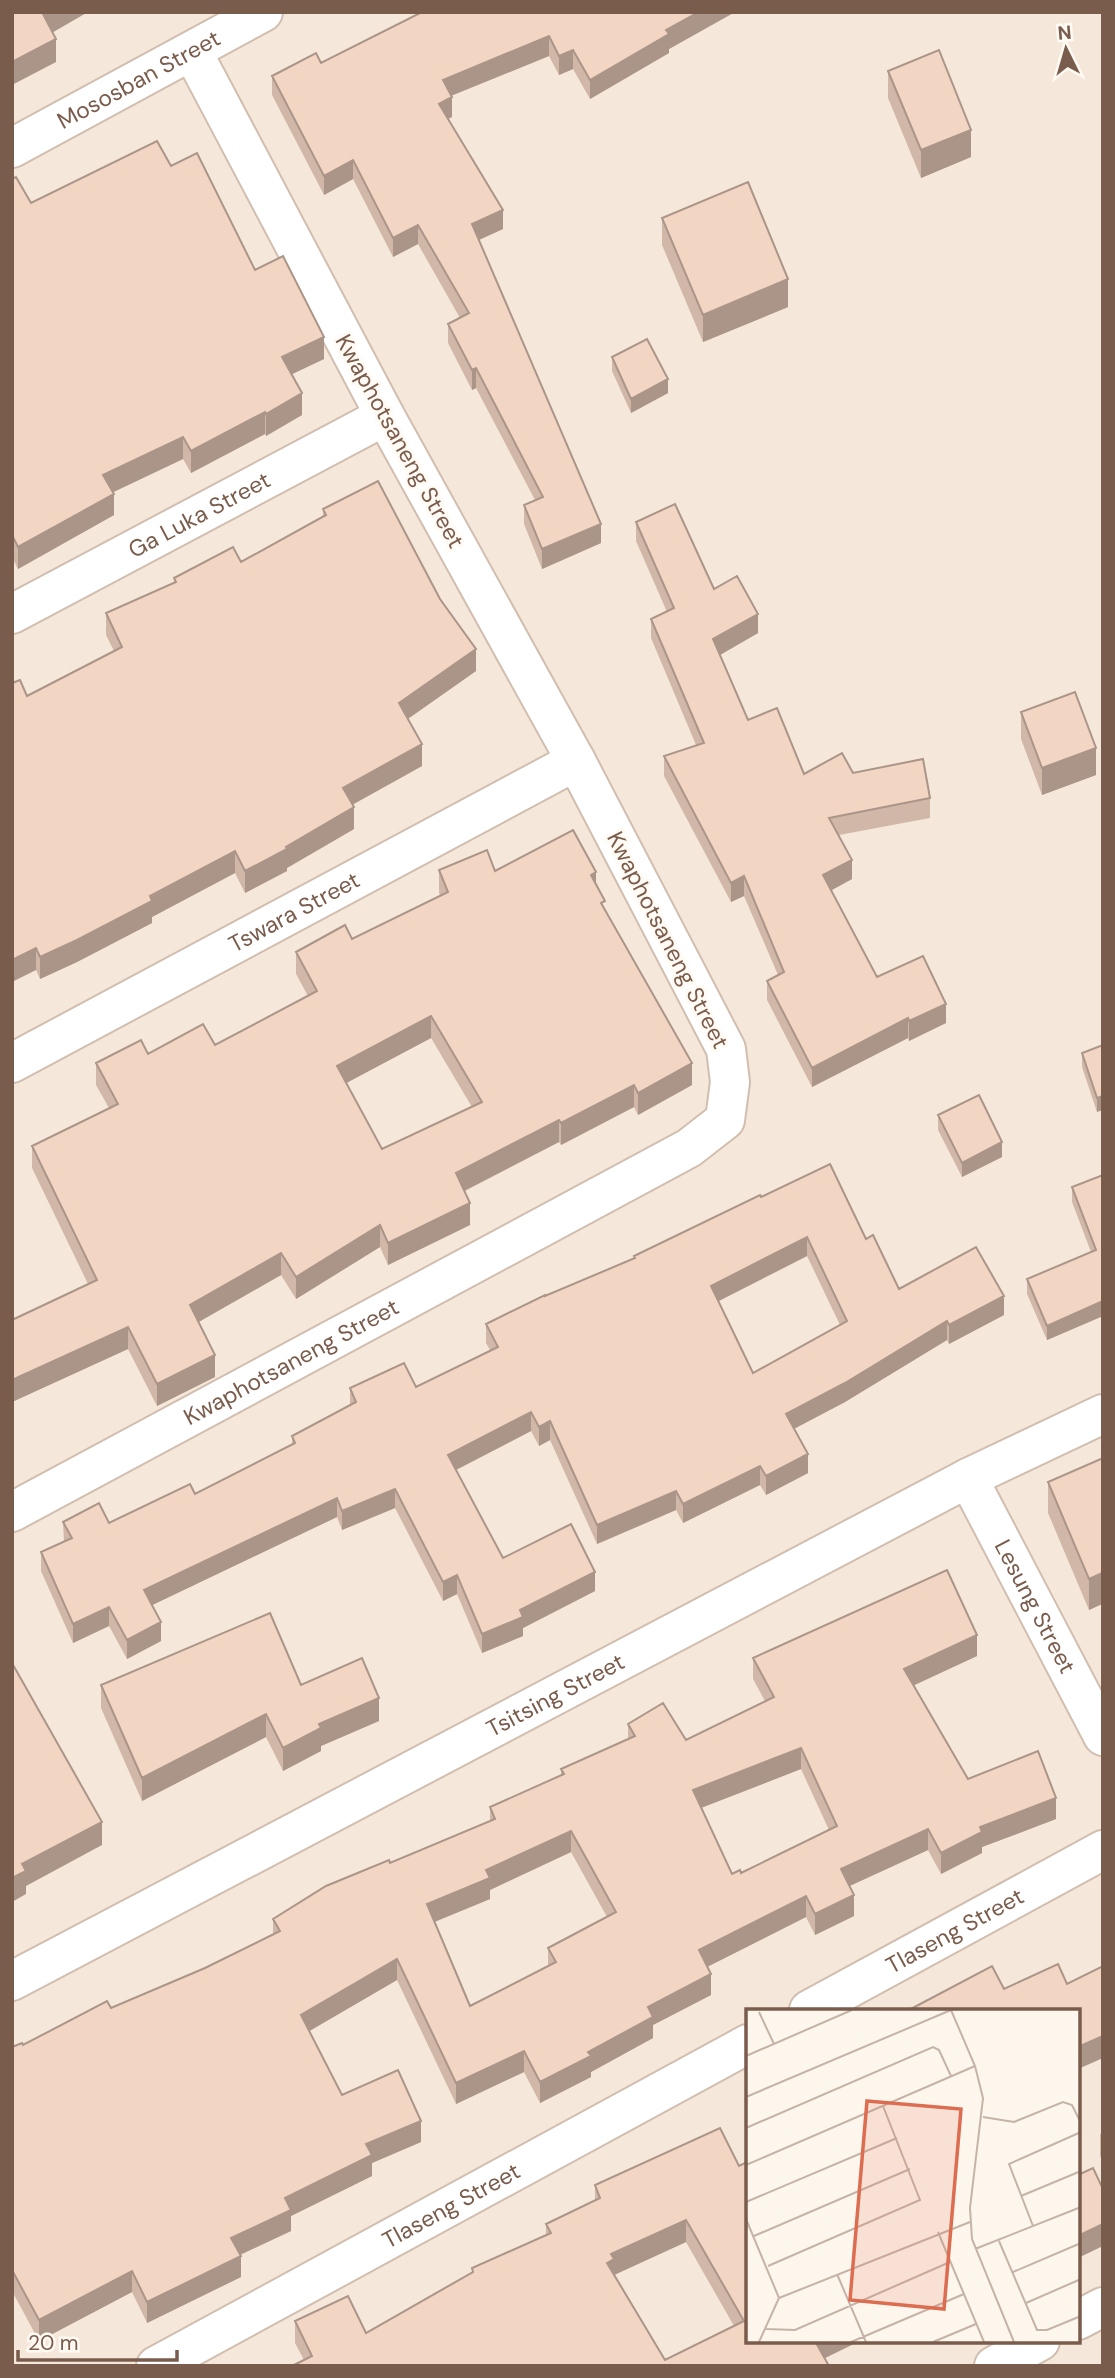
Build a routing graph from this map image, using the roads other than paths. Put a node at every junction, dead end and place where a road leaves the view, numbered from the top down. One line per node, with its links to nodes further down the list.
1 (263, 12): 2 (street, Mososban Street)
2 (192, 51): 3 (street, Mososban Street); 4 (street, Kwaphotsaneng Street)
3 (12, 148)
4 (384, 416): 5 (street, Ga Luka Street); 6 (street, Kwaphotsaneng Street)
5 (12, 614)
6 (576, 761): 7 (street, Tswara Street); 10 (street, Kwaphotsaneng Street)
7 (12, 1063)
8 (1103, 1414): 9 (street, Tsitsing Street)
9 (968, 1478): 11 (street, Lesung Street); 13 (street, Tsitsing Street)
10 (12, 1512)
11 (1103, 1736)
12 (1103, 1850): 14 (street, Tlaseng Street)
13 (12, 1981)
14 (813, 2009)
15 (746, 2045): 19 (street, Tlaseng Street)
16 (1103, 2307): 17 (street)
17 (1080, 2319)
18 (1036, 2343): 20 (street)
19 (156, 2366)
20 (995, 2366)

